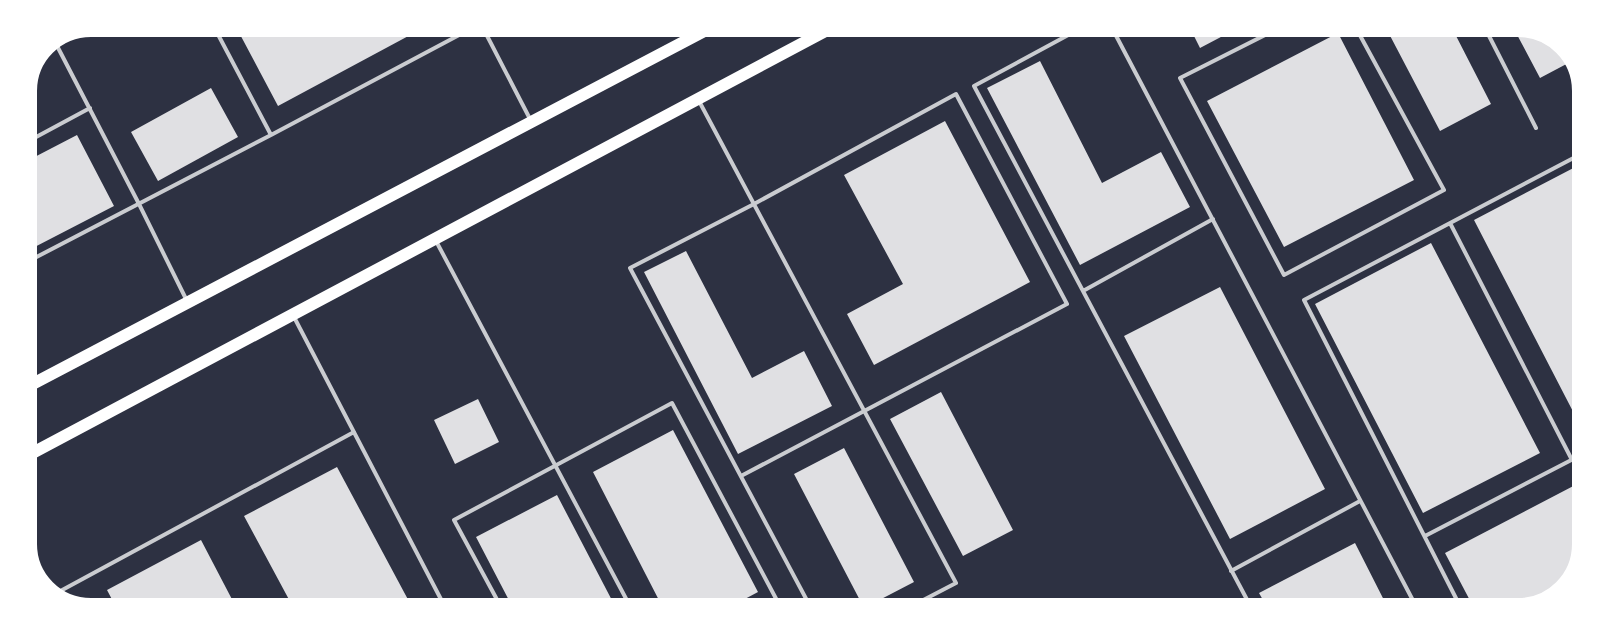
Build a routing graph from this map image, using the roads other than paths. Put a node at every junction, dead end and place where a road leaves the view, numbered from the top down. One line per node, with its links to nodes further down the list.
1 (218, 34): 16 (lane)
2 (461, 34): 16 (lane)
3 (486, 34): 14 (lane)
4 (697, 34): 14 (main road)
5 (820, 34): 12 (main road)
6 (1071, 34): 25 (lane)
7 (1115, 34): 21 (lane)
8 (1267, 34): 9 (lane)
9 (1359, 34)
10 (1488, 34): 15 (lane)
11 (57, 45): 13 (lane)
12 (698, 99): 20 (lane); 23 (main road)
13 (90, 108): 17 (lane); 19 (lane)
14 (531, 121): 26 (main road)
15 (1536, 128)
16 (271, 135): 19 (lane)
17 (34, 137)
18 (1575, 157): 22 (lane)
19 (139, 204): 24 (lane); 26 (lane)
20 (754, 204): 29 (lane); 29 (lane); 35 (lane)
21 (1212, 219): 25 (lane); 36 (lane)
22 (1450, 223): 33 (lane); 37 (lane)
23 (435, 239): 27 (main road); 34 (lane)
24 (34, 258)
25 (1083, 291): 38 (lane)
26 (187, 302): 28 (main road)
27 (293, 315): 30 (lane); 31 (main road)
28 (34, 383)
29 (865, 411): 35 (lane); 45 (lane)
30 (354, 432): 39 (lane); 40 (lane)
31 (34, 452)
32 (1575, 458): 33 (lane)
33 (1572, 460): 37 (lane)
34 (556, 466): 41 (lane); 42 (lane); 43 (lane)
35 (741, 476): 44 (lane)
36 (1360, 501): 38 (lane); 47 (lane)
37 (1425, 536): 48 (lane)
38 (1232, 571): 46 (lane)
39 (59, 592)
40 (442, 601)
41 (497, 601)
42 (627, 601)
43 (776, 601)
44 (807, 601)
45 (921, 601)
46 (1248, 601)
47 (1413, 601)
48 (1458, 601)

